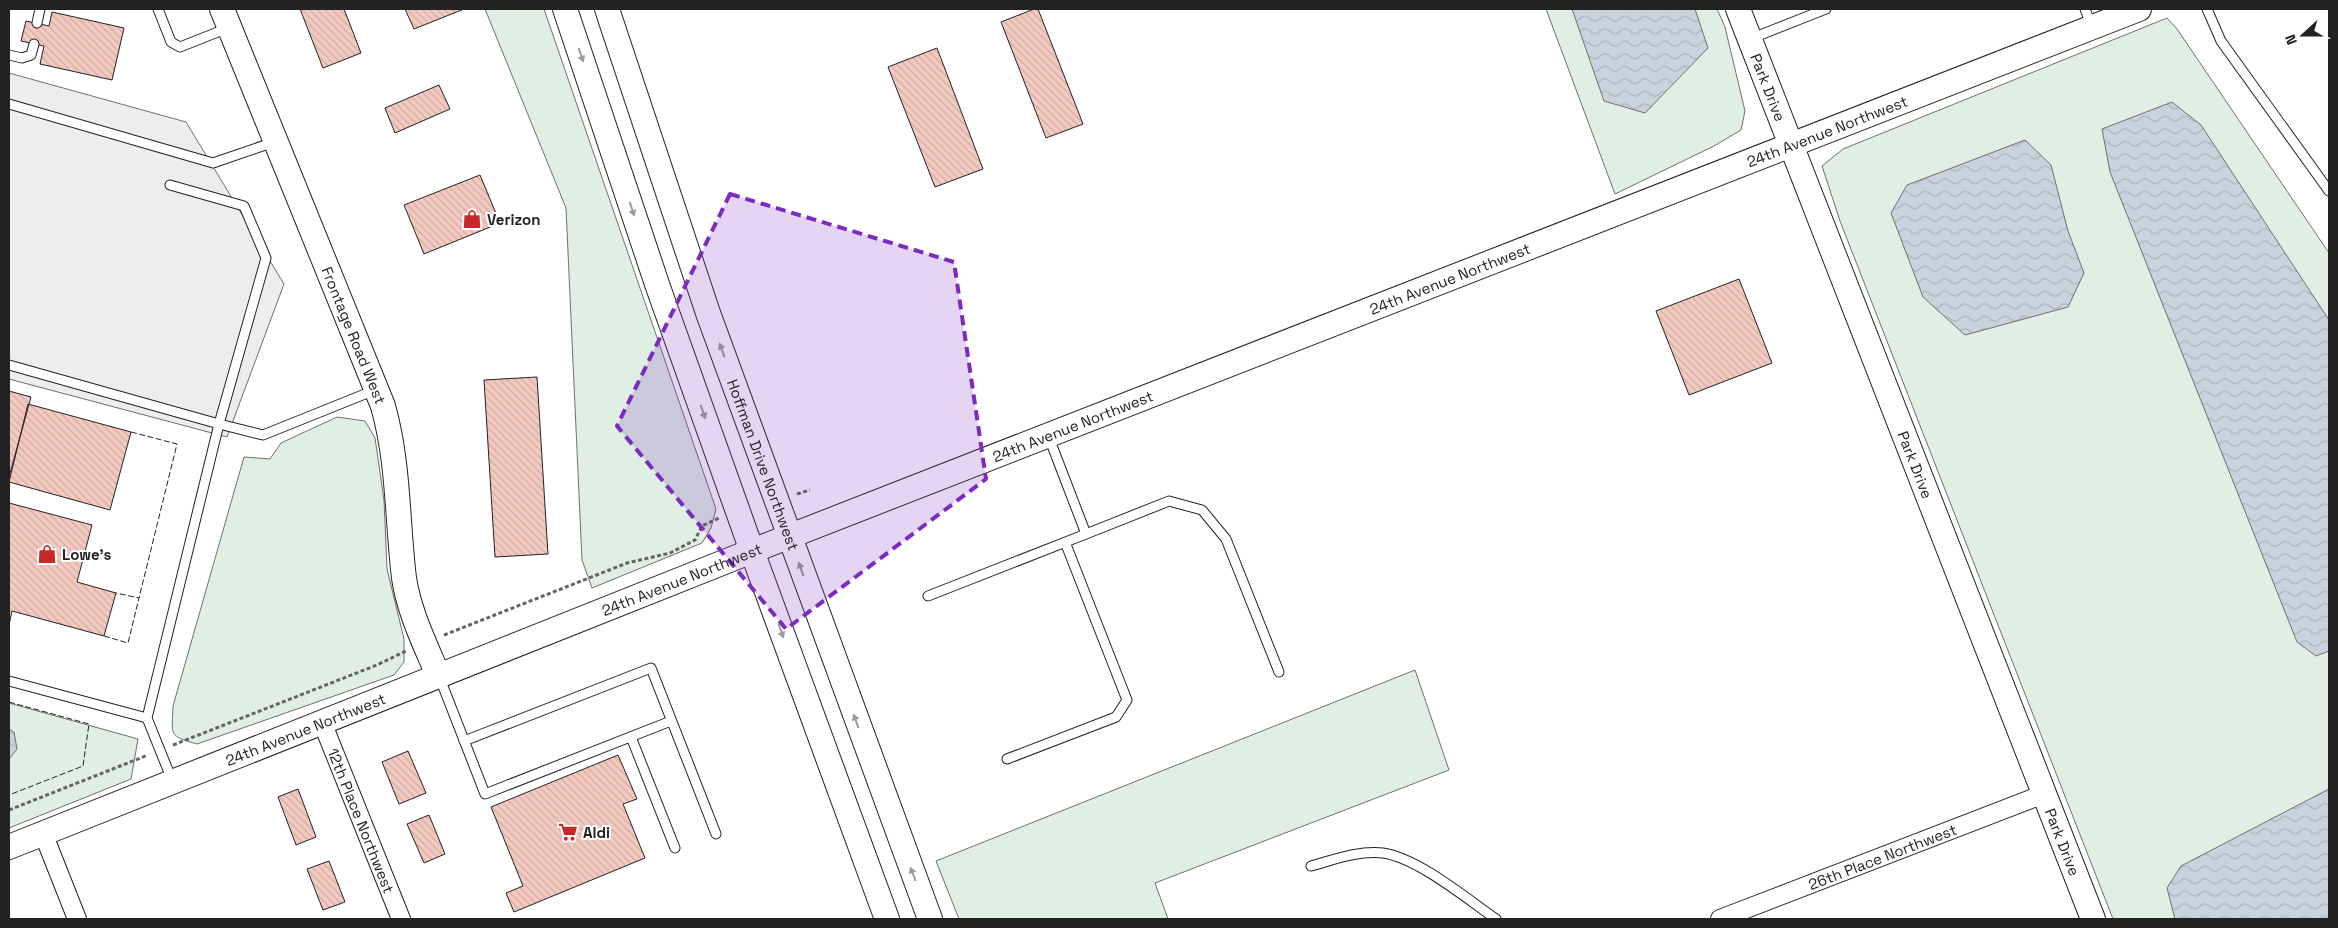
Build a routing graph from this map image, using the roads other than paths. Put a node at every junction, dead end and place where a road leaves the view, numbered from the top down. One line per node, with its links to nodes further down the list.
1 (40, 9): 11 (lane)
2 (158, 9): 9 (lane)
3 (565, 9): 27 (street, one-way to 27)
4 (607, 9): 25 (street, Hoffman Drive Northwest, one-way to 4)
5 (1738, 9): 12 (street, Park Drive)
6 (1826, 9): 12 (lane)
7 (2138, 9): 10 (street, 24th Avenue Northwest)
8 (2207, 9): 19 (lane)
9 (225, 18): 16 (street, Frontage Road West)
10 (2089, 18): 17 (street, 24th Avenue Northwest)
11 (37, 23)
12 (1750, 39): 17 (street, Park Drive)
13 (34, 44): 14 (lane)
14 (9, 55)
15 (9, 104): 16 (lane)
16 (276, 141): 21 (street, Frontage Road West)
17 (1791, 144): 23 (street, 24th Avenue Northwest); 39 (street, Park Drive)
18 (170, 185): 22 (lane)
19 (2329, 191)
20 (9, 365): 22 (lane)
21 (376, 390): 22 (lane); 30 (street, Frontage Road West)
22 (219, 424): 32 (lane)
23 (1048, 435): 24 (lane); 25 (street, 24th Avenue Northwest)
24 (1086, 534): 26 (lane); 29 (lane)
25 (789, 536): 27 (street, 24th Avenue Northwest); 48 (street, Hoffman Drive Northwest, one-way to 25)
26 (1065, 542): 28 (lane); 37 (lane)
27 (752, 551): 30 (street, 24th Avenue Northwest); 47 (street, one-way to 47)
28 (928, 596)
29 (1279, 672)
30 (438, 675): 34 (street, 24th Avenue Northwest); 36 (lane)
31 (9, 681): 32 (lane)
32 (147, 718): 38 (lane)
33 (671, 721): 35 (lane); 36 (lane); 41 (lane)
34 (322, 722): 38 (street, 24th Avenue Northwest); 46 (street, 12th Place Northwest)
35 (631, 737): 36 (lane); 43 (lane)
36 (464, 741)
37 (1007, 759)
38 (172, 782): 40 (street, 24th Avenue Northwest)
39 (2044, 794): 50 (street, 26th Place Northwest); 51 (street, Park Drive)
40 (43, 833): 42 (street, 24th Avenue Northwest); 45 (street)
41 (716, 834)
42 (9, 847)
43 (675, 848)
44 (1310, 866): 49 (lane)
45 (77, 919)
46 (401, 919)
47 (887, 919)
48 (930, 919)
49 (1496, 919)
50 (1720, 919)
51 (2093, 919)

